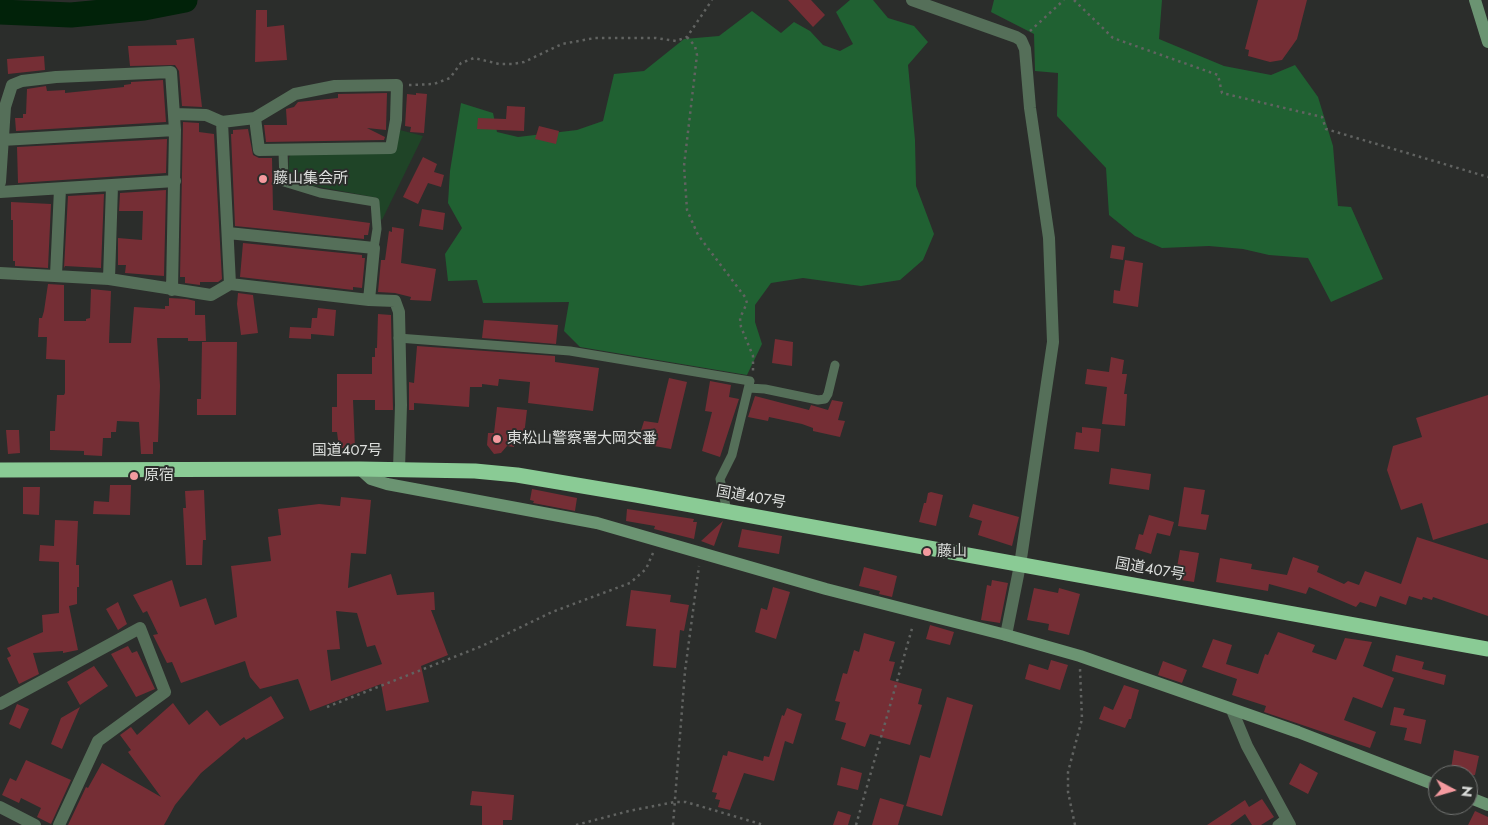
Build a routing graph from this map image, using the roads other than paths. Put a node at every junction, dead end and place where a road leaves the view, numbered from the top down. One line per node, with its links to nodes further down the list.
1 (912, 0): 31 (street)
2 (1475, 0): 3 (street)
3 (1488, 42)
4 (3, 107): 5 (street); 9 (street)
5 (174, 114): 7 (street); 8 (street)
6 (255, 118): 7 (street); 10 (street); 10 (street)
7 (222, 122): 16 (street)
8 (175, 130): 9 (street); 11 (street)
9 (1, 149): 12 (street)
10 (283, 151): 17 (lane)
11 (175, 181): 13 (street); 22 (street)
12 (0, 182)
13 (112, 186): 14 (street); 20 (street)
14 (60, 189): 15 (street); 19 (street)
15 (0, 192)
16 (228, 233): 17 (street); 21 (street)
17 (374, 248): 23 (street)
18 (0, 273): 19 (street)
19 (56, 275): 20 (street)
20 (109, 278): 22 (street)
21 (230, 284): 22 (street); 23 (street)
22 (172, 290)
23 (369, 300): 24 (street)
24 (398, 338): 26 (lane); 28 (street)
25 (835, 365): 26 (lane)
26 (750, 385): 30 (lane)
27 (360, 469): 28 (highway, 国道407号); 29 (highway, 国道407号); 32 (street)
28 (399, 469): 30 (highway, 国道407号)
29 (0, 470)
30 (727, 511): 31 (highway, 国道407号)
31 (1020, 565): 32 (street); 33 (highway, 国道407号)
32 (1006, 635): 35 (street)
33 (1488, 649)
34 (0, 704): 40 (street)
35 (1232, 710): 36 (street); 38 (street)
36 (1428, 782)
37 (0, 807): 39 (street)
38 (1284, 823)
39 (35, 825)
40 (59, 825)

